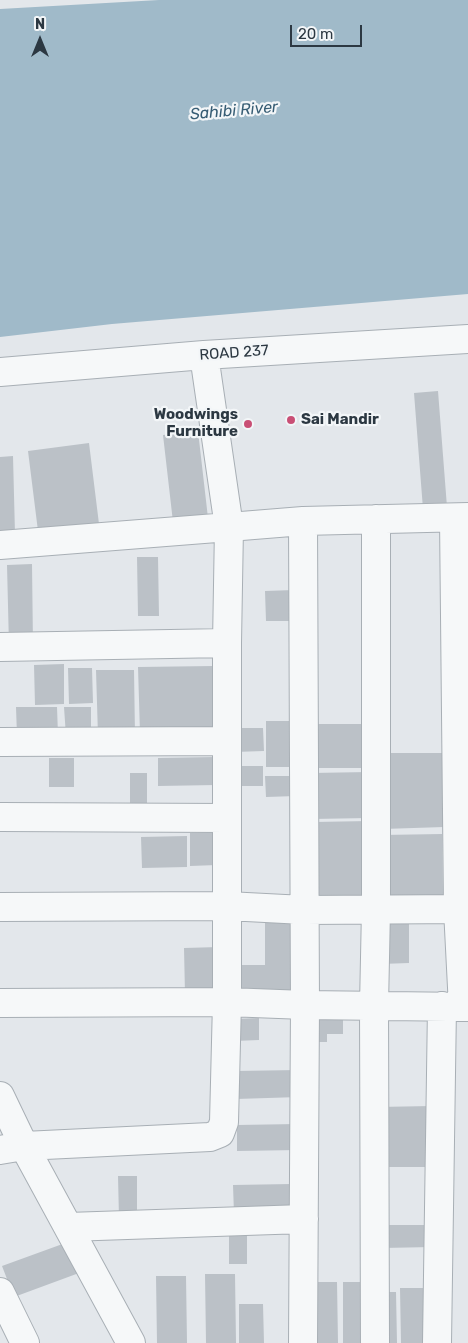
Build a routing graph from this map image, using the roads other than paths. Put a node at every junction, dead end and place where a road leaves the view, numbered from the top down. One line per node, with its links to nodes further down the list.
1 (468, 339): 2 (street, ROAD 237)
2 (204, 355): 3 (street, ROAD 237); 7 (street)
3 (0, 372)
4 (461, 517): 5 (street); 18 (street)
5 (376, 519): 6 (street); 17 (street)
6 (303, 520): 7 (street); 19 (street)
7 (229, 527): 8 (street); 9 (street)
8 (0, 544)
9 (227, 643): 10 (street); 11 (street)
10 (0, 647)
11 (228, 741): 12 (street); 14 (street)
12 (0, 742)
13 (0, 817): 14 (street)
14 (228, 818): 15 (street)
15 (227, 906): 16 (street); 19 (street); 20 (street)
16 (0, 907)
17 (376, 908): 18 (street); 19 (street); 23 (street)
18 (463, 908): 24 (street)
19 (304, 910): 22 (street)
20 (227, 1002): 21 (street); 22 (street); 26 (street)
21 (0, 1003)
22 (306, 1005): 23 (street); 27 (street)
23 (374, 1006): 24 (street); 33 (street)
24 (457, 1007): 34 (street)
25 (0, 1096): 26 (street)
26 (12, 1148): 28 (street)
27 (304, 1219): 28 (street); 32 (street)
28 (68, 1227): 31 (street)
29 (0, 1292): 30 (street)
30 (25, 1343)
31 (131, 1343)
32 (303, 1343)
33 (375, 1343)
34 (437, 1343)

